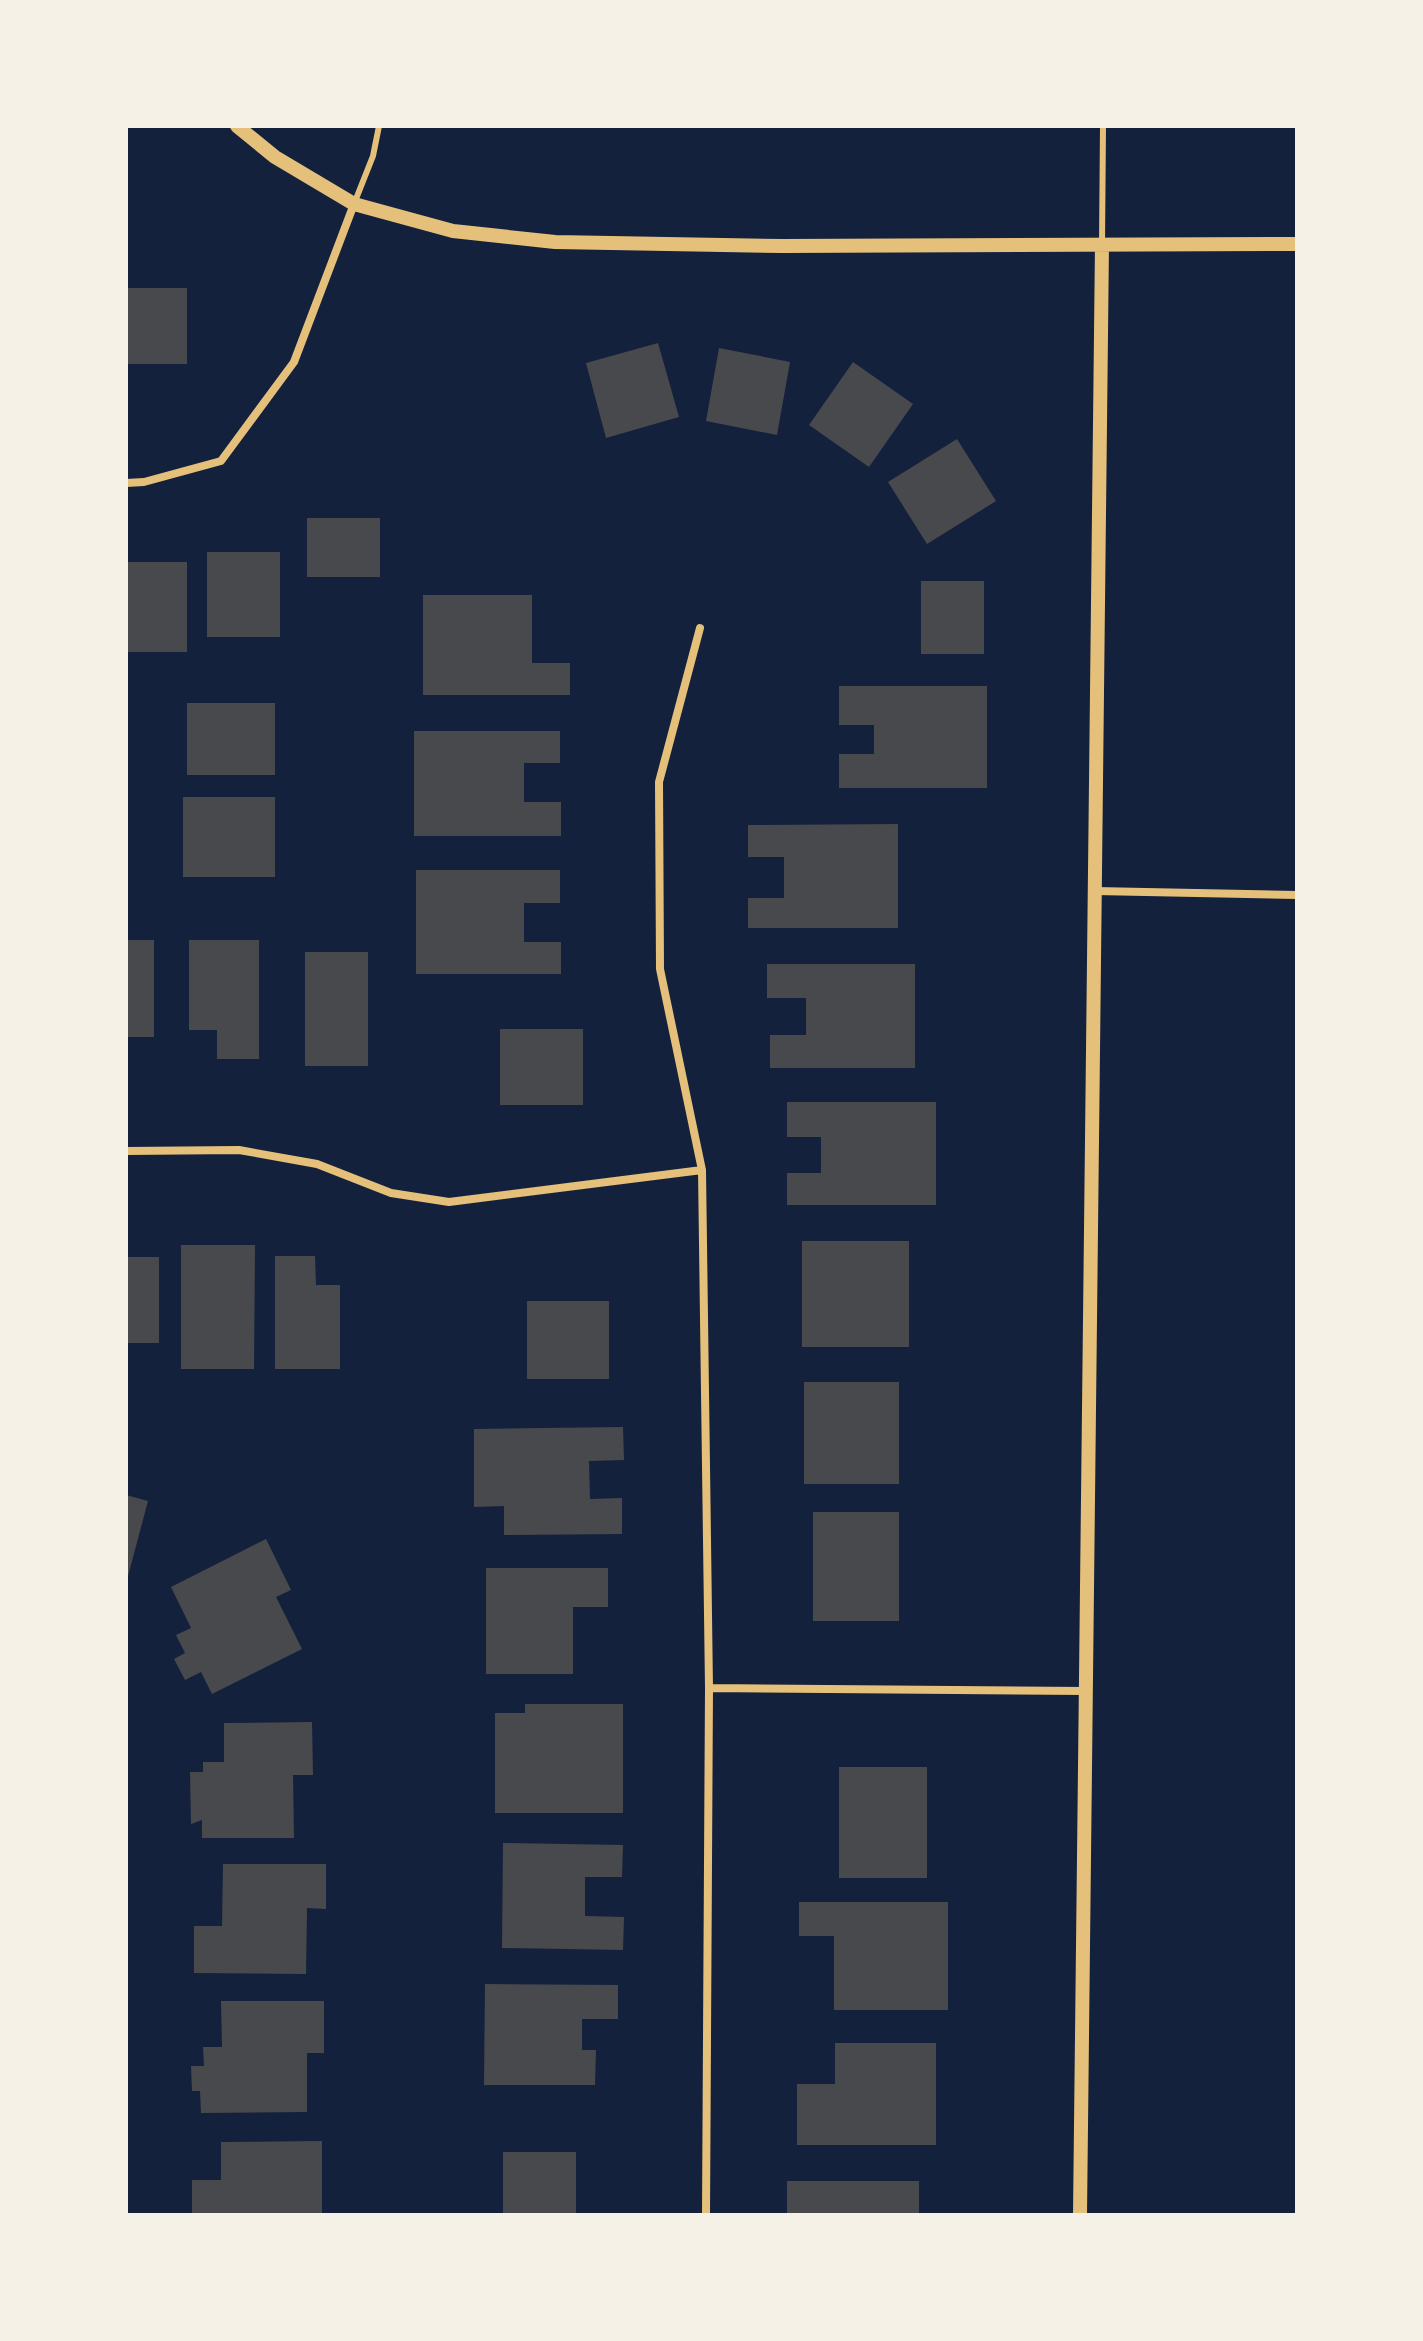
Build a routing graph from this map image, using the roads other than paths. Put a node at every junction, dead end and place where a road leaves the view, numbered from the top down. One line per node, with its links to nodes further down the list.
1 (237, 126): 4 (street)
2 (379, 126): 4 (lane)
3 (1103, 126): 5 (lane)
4 (354, 204): 5 (street); 7 (street)
5 (1102, 244): 6 (street); 9 (street)
6 (1297, 244)
7 (126, 483)
8 (700, 628): 12 (street)
9 (1095, 891): 10 (street); 14 (street)
10 (1297, 895)
11 (126, 1151): 12 (street)
12 (702, 1170): 13 (street)
13 (709, 1688): 14 (street); 15 (street)
14 (1085, 1691): 16 (street)
15 (706, 2215)
16 (1080, 2215)

